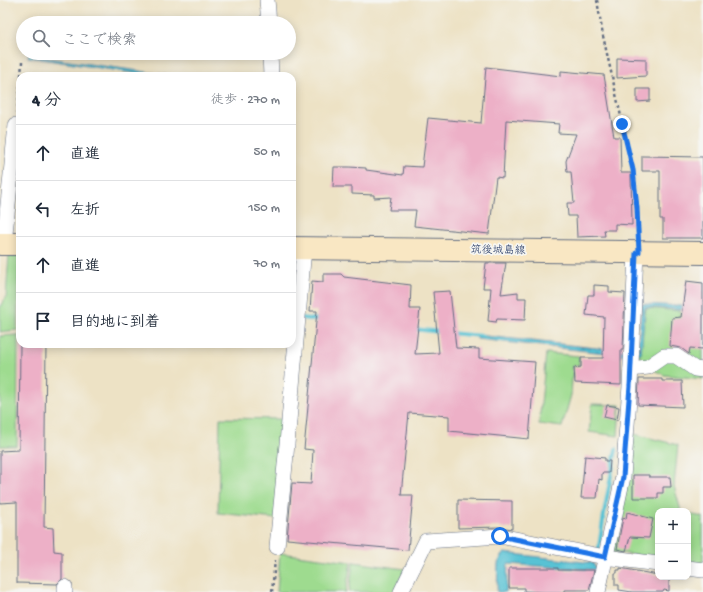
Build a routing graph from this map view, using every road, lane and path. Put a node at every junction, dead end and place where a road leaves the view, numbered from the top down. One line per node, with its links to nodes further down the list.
1 (268, 0): 3 (street)
2 (597, 0): 12 (path)
3 (269, 16)
4 (270, 60): 7 (street)
5 (22, 62): 6 (path)
6 (21, 72)
7 (271, 72)
8 (16, 125): 9 (street)
9 (6, 152): 10 (street)
10 (8, 244)
11 (298, 248): 12 (main road, 筑後城島線); 14 (street)
12 (638, 252): 13 (main road, 筑後城島線); 16 (street)
13 (703, 253)
14 (296, 284)
15 (292, 348): 18 (street)
16 (631, 369): 17 (street); 19 (street)
17 (703, 370)
18 (277, 547): 23 (path)
19 (605, 557): 20 (street); 24 (street); 25 (street)
20 (655, 564)
21 (691, 568): 22 (street)
22 (703, 570)
23 (272, 592)
24 (401, 592)
25 (598, 592)

